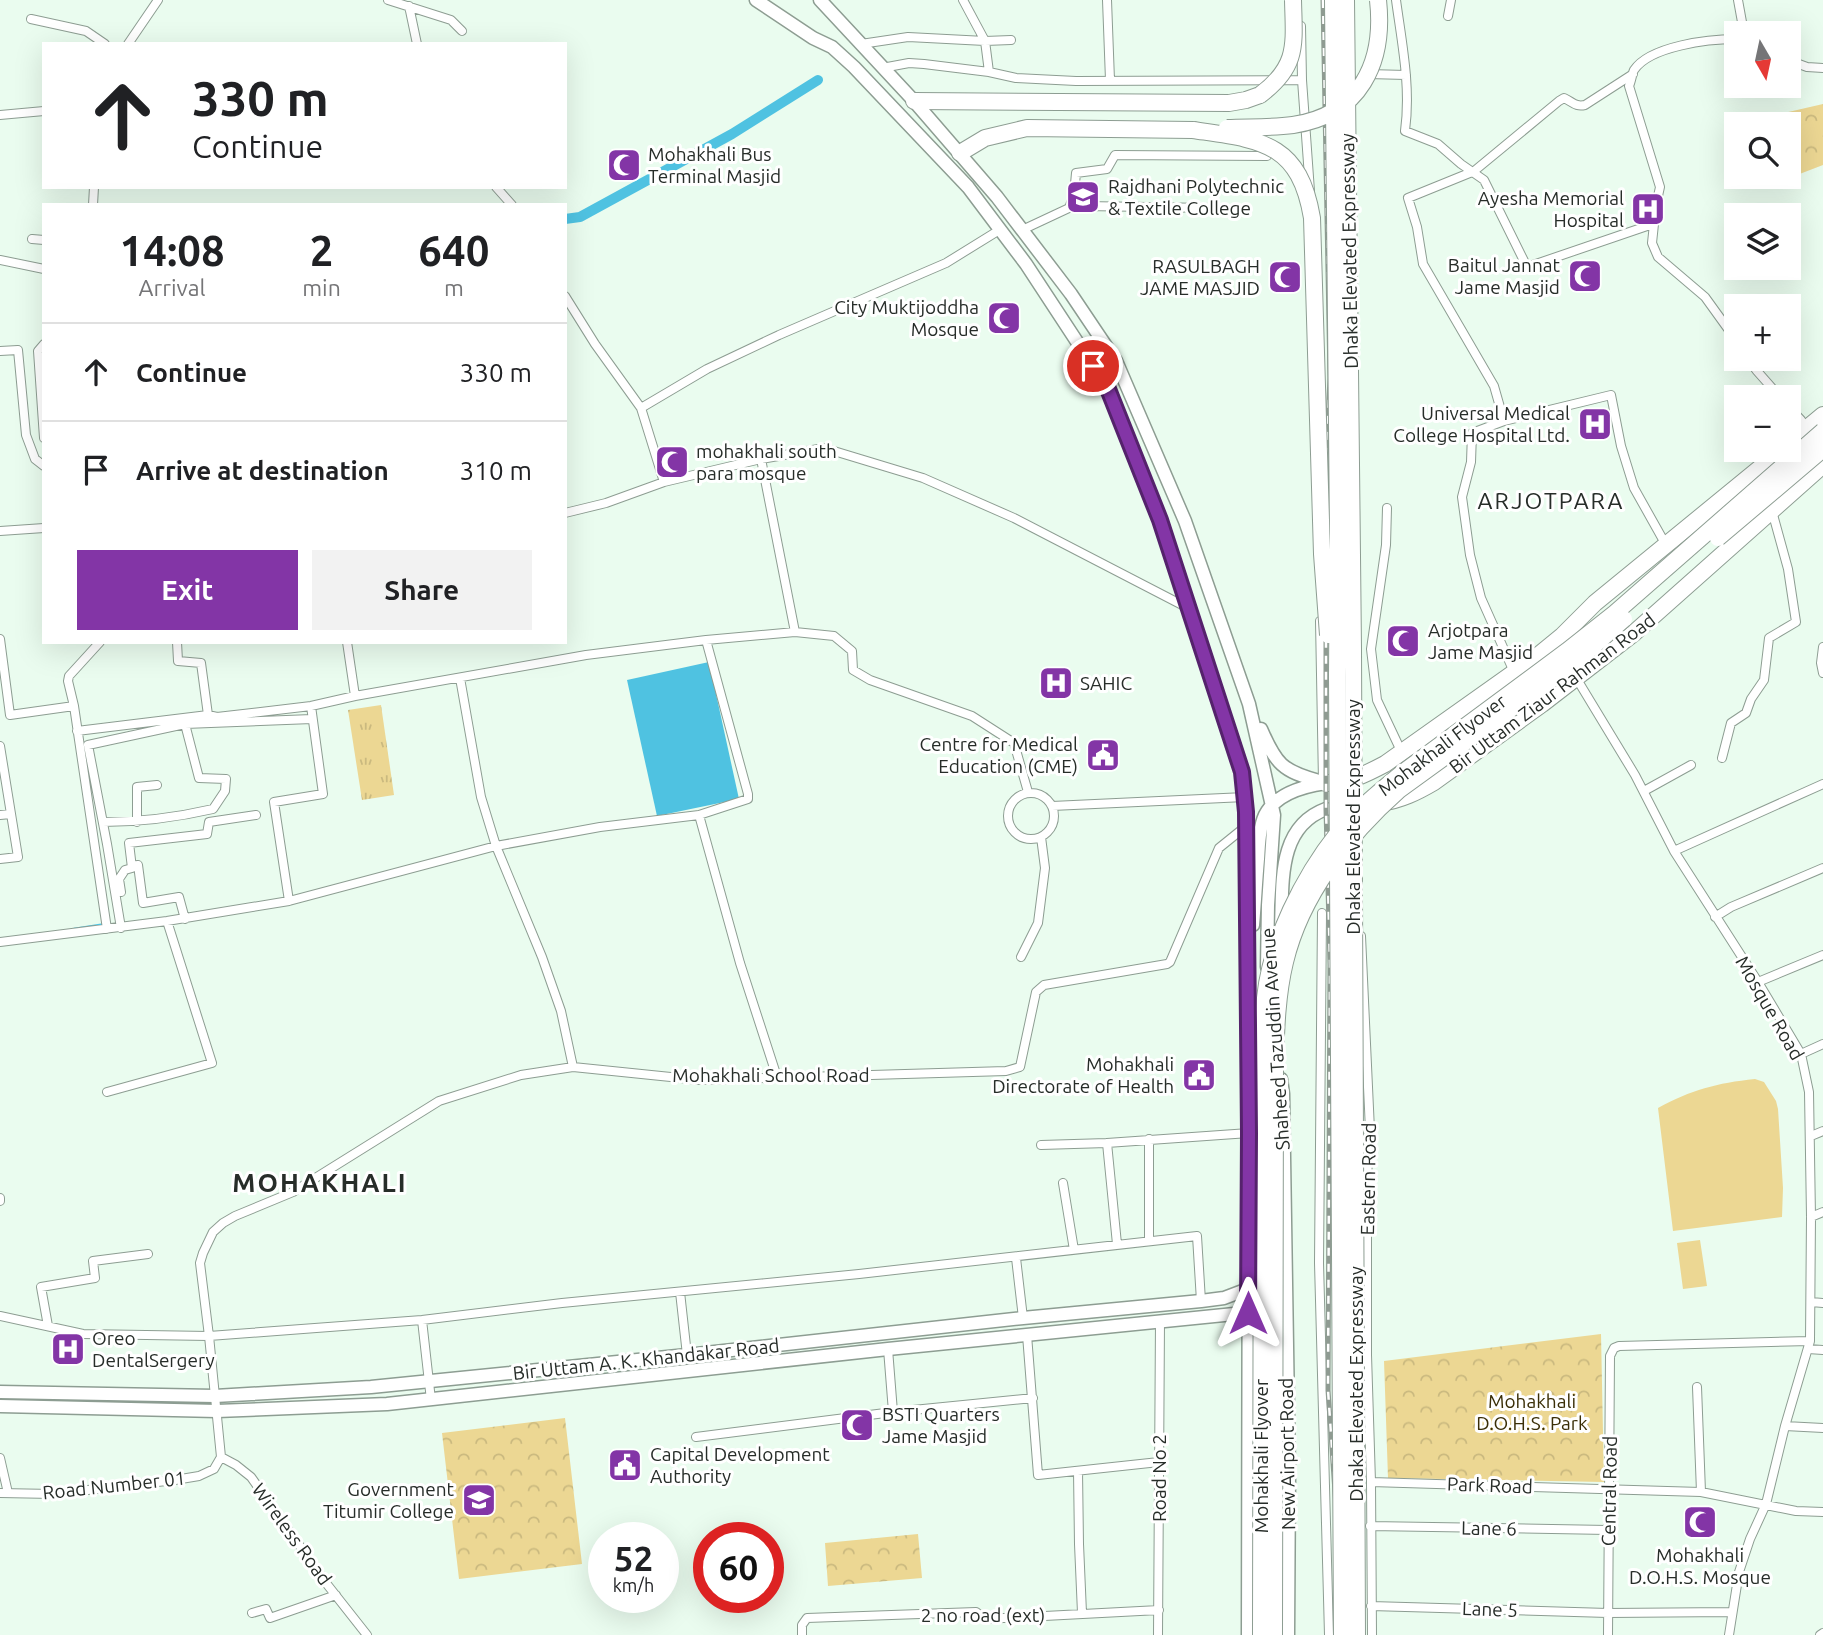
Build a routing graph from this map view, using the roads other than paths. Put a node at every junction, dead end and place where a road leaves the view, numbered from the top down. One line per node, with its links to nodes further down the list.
1 (158, 0): 24 (street)
2 (388, 0): 15 (street)
3 (756, 0): 48 (main road)
4 (963, 0): 22 (street)
5 (1107, 0): 34 (street)
6 (1293, 0): 36 (highway, bridge)
7 (1300, 0): 35 (street)
8 (1333, 0): 88 (highway, Dhaka Elevated Expressway, bridge)
9 (1348, 0): 106 (street); 221 (highway, Dhaka Elevated Expressway, bridge)
10 (1378, 0): 39 (highway, bridge)
11 (1396, 0): 33 (street)
12 (1451, 0): 16 (street)
13 (1738, 0): 18 (street)
14 (821, 3): 26 (main road)
15 (409, 5): 19 (street); 25 (street)
16 (1448, 16)
17 (31, 19): 23 (street)
18 (1742, 21)
19 (462, 31)
20 (1724, 39): 32 (street)
21 (1011, 40): 22 (street)
22 (985, 41): 26 (street); 30 (street)
23 (102, 42)
24 (129, 42)
25 (417, 42)
26 (861, 44): 28 (main road)
27 (1801, 65): 29 (street)
28 (882, 68): 30 (street); 36 (main road)
29 (1823, 68)
30 (989, 72): 34 (street)
31 (1368, 74): 33 (street)
32 (1633, 74): 42 (street); 47 (street)
33 (1406, 75): 42 (street)
34 (1110, 80): 35 (street)
35 (1303, 80): 106 (street)
36 (914, 101): 40 (main road)
37 (42, 111): 38 (street)
38 (0, 115)
39 (1193, 130): 40 (highway); 88 (highway, bridge)
40 (960, 153): 49 (main road)
41 (1267, 156): 45 (street)
42 (1473, 172): 47 (street); 63 (street)
43 (498, 189): 44 (street)
44 (510, 203)
45 (1069, 208): 46 (street); 49 (street)
46 (1211, 208)
47 (1653, 224): 55 (street)
48 (1001, 229): 61 (street); 77 (main road)
49 (1022, 230): 92 (main road)
50 (32, 239): 51 (street)
51 (42, 240)
52 (0, 260): 53 (street)
53 (42, 270)
54 (567, 299): 61 (street)
55 (1724, 323)
56 (41, 348): 58 (street)
57 (0, 351): 68 (street)
58 (42, 369)
59 (1757, 371): 60 (street)
60 (1769, 385)
61 (641, 408): 70 (street)
62 (1823, 415): 64 (highway)
63 (1504, 421): 76 (street); 86 (street)
64 (1815, 430): 216 (highway, Mohakhali Flyover, bridge)
65 (1823, 449): 217 (highway, Mohakhali Flyover, bridge)
66 (761, 459): 70 (street); 77 (street); 78 (street)
67 (1767, 462): 76 (highway, Bir Uttam Ziaur Rahman Road)
68 (42, 464)
69 (1823, 465): 72 (highway, Bir Uttam Ziaur Rahman Road)
70 (664, 482): 73 (street)
71 (1387, 508): 102 (street)
72 (1772, 510): 89 (highway, Bir Uttam Ziaur Rahman Road); 103 (street)
73 (567, 513)
74 (42, 528): 75 (street)
75 (0, 531)
76 (1666, 545): 85 (highway, Bir Uttam Ziaur Rahman Road)
77 (1190, 608): 111 (main road)
78 (795, 632): 80 (street); 110 (street)
79 (0, 639): 95 (street)
80 (706, 640): 90 (street); 119 (street)
81 (98, 644): 93 (street)
82 (177, 644): 96 (street)
83 (347, 644): 91 (street)
84 (1823, 647): 87 (street)
85 (1540, 654): 86 (highway, Bir Uttam Ziaur Rahman Road); 89 (street, Mosque Road)
86 (1514, 672): 102 (highway, Bir Uttam Ziaur Rahman Road)
87 (1823, 673)
88 (1337, 676): 220 (highway, Dhaka Elevated Expressway, bridge)
89 (1576, 677): 109 (street, Mosque Road); 114 (highway, Bir Uttam Ziaur Rahman Road)
90 (460, 678): 91 (street); 124 (street)
91 (355, 696): 94 (street)
92 (1248, 704): 106 (main road); 113 (main road, Shaheed Tazuddin Avenue)
93 (74, 706): 95 (street); 100 (street)
94 (311, 706): 96 (street); 98 (street)
95 (10, 715): 97 (street)
96 (208, 715): 100 (street)
97 (0, 716)
98 (312, 719): 99 (street); 130 (street)
99 (185, 724): 120 (street); 121 (street)
100 (77, 732): 136 (street)
101 (0, 746): 105 (street)
102 (1402, 753): 106 (highway, Bir Uttam Ziaur Rahman Road)
103 (1722, 758)
104 (1691, 765): 109 (street)
105 (3, 782): 116 (street)
106 (1330, 782): 113 (main road, Bir Uttam Ziaur Rahman Road)
107 (1823, 784): 125 (street)
108 (157, 785): 121 (street)
109 (1644, 791): 125 (street, Mosque Road)
110 (1028, 792): 112 (street); 123 (street)
111 (1245, 797): 112 (street); 122 (main road, New Airport Road)
112 (1052, 806): 123 (street)
113 (1273, 806): 141 (main road); 147 (main road, Shaheed Tazuddin Avenue)
114 (1347, 807): 115 (highway, Bir Uttam Ziaur Rahman Road); 197 (street, Eastern Road)
115 (1326, 809): 147 (main road, Bir Uttam Ziaur Rahman Road)
116 (11, 814): 117 (street); 126 (street)
117 (0, 815)
118 (256, 815): 127 (street)
119 (699, 815): 124 (street); 145 (street)
120 (103, 822): 121 (street); 135 (street)
121 (138, 822)
122 (1245, 827): 141 (main road, New Airport Road); 145 (street, Mohakhali School Road)
123 (1041, 837): 139 (street)
124 (496, 846): 130 (street); 144 (street)
125 (1674, 851): 132 (street, Mosque Road)
126 (0, 859)
127 (132, 866): 129 (street); 133 (street)
128 (1823, 868): 132 (street)
129 (121, 891)
130 (289, 901): 133 (street)
131 (1322, 914): 219 (street)
132 (1715, 917): 140 (street, Mosque Road)
133 (185, 919): 134 (street)
134 (167, 921): 135 (street); 146 (street)
135 (121, 928): 136 (street)
136 (107, 929): 137 (street)
137 (0, 942)
138 (1823, 955): 140 (street)
139 (1021, 957)
140 (1758, 982): 143 (street, Mosque Road)
141 (1247, 1009): 149 (main road, New Airport Road)
142 (1823, 1044): 143 (street)
143 (1801, 1054): 150 (street, Mosque Road)
144 (573, 1067): 145 (street, Mohakhali School Road); 176 (street, Mohakhali School Road)
145 (777, 1077)
146 (107, 1092)
147 (1283, 1094): 162 (main road, Shaheed Tazuddin Avenue)
148 (1823, 1131): 150 (street)
149 (1249, 1133): 151 (street); 163 (main road, New Airport Road)
150 (1811, 1136): 156 (street, Mosque Road)
151 (1149, 1139): 152 (street); 157 (street)
152 (1107, 1143): 153 (street); 158 (street)
153 (1041, 1145)
154 (1063, 1183): 159 (street)
155 (1823, 1212): 156 (street)
156 (1811, 1217): 166 (street, Mosque Road)
157 (1149, 1241): 158 (street); 165 (street)
158 (1117, 1244): 159 (street)
159 (1074, 1250): 161 (street)
160 (148, 1254): 174 (street)
161 (1016, 1258): 164 (street); 171 (street)
162 (1285, 1272): 163 (main road, Bir Uttam A. K. Khandakar Road); 168 (main road, New Airport Road)
163 (1248, 1290): 165 (main road, Bir Uttam A. K. Khandakar Road); 169 (main road, New Airport Road)
164 (680, 1292): 172 (street); 180 (street)
165 (1201, 1301): 171 (main road, Bir Uttam A. K. Khandakar Road)
166 (1811, 1302): 167 (street); 177 (street, Mosque Road)
167 (1823, 1303)
168 (1285, 1304): 169 (main road, Bir Uttam A. K. Khandakar Road); 218 (main road, New Airport Road)
169 (1248, 1313): 173 (main road, Bir Uttam A. K. Khandakar Road); 215 (main road, New Airport Road)
170 (0, 1316): 174 (street)
171 (1023, 1318): 180 (main road, Bir Uttam A. K. Khandakar Road)
172 (422, 1320): 176 (street); 181 (street)
173 (1160, 1321): 175 (main road, Bir Uttam A. K. Khandakar Road); 195 (street, Road No 2)
174 (48, 1326): 176 (street)
175 (1027, 1335): 178 (main road, Bir Uttam A. K. Khandakar Road); 185 (street)
176 (209, 1336): 184 (street, Mohakhali School Road)
177 (1809, 1345): 179 (street); 190 (street, Mosque Road); 198 (street, Central Road)
178 (888, 1349): 186 (main road, Bir Uttam A. K. Khandakar Road); 189 (street)
179 (1823, 1350)
180 (687, 1355): 181 (main road, Bir Uttam A. K. Khandakar Road)
181 (429, 1382): 184 (main road, Bir Uttam A. K. Khandakar Road); 186 (street)
182 (1697, 1387): 199 (street)
183 (0, 1392): 184 (main road, Bir Uttam A. K. Khandakar Road)
184 (215, 1396): 188 (street)
185 (1033, 1398): 189 (street); 196 (street)
186 (431, 1400): 188 (main road, Bir Uttam A. K. Khandakar Road)
187 (0, 1406): 188 (main road, Bir Uttam A. K. Khandakar Road)
188 (216, 1411): 194 (street)
189 (893, 1412): 192 (street)
190 (1785, 1426): 191 (street); 201 (street, Mosque Road)
191 (1823, 1428)
192 (696, 1437)
193 (0, 1458): 200 (street)
194 (221, 1458): 200 (street, Road Number 01); 205 (street, Wireless Road)
195 (1159, 1462): 196 (street); 207 (street, Road No 2)
196 (1079, 1471): 211 (street)
197 (1371, 1482): 198 (street, Park Road); 203 (street, Eastern Road)
198 (1610, 1489): 199 (street, Park Road); 204 (street, Central Road)
199 (1701, 1492): 201 (street, Park Road)
200 (4, 1493)
201 (1766, 1504): 202 (street, Park Road); 209 (street, Mosque Road)
202 (1823, 1512)
203 (1370, 1525): 204 (street, Lane 6); 206 (street, Eastern Road)
204 (1608, 1530): 208 (street, Central Road)
205 (336, 1595): 210 (street); 212 (street, Wireless Road)
206 (1371, 1606): 208 (street, Lane 5); 222 (street, Eastern Road)
207 (1159, 1610): 211 (street, 2 no road (ext)); 214 (street, Road No 2)
208 (1608, 1612): 209 (street, Lane 5); 223 (street, Central Road)
209 (1732, 1612): 224 (street, Mosque Road)
210 (252, 1613)
211 (1082, 1614): 213 (street, 2 no road (ext))
212 (367, 1635)
213 (802, 1635)
214 (1158, 1635)
215 (1248, 1635)
216 (1261, 1635)
217 (1274, 1635)
218 (1288, 1635)
219 (1329, 1635)
220 (1342, 1635)
221 (1357, 1635)
222 (1372, 1635)
223 (1608, 1635)
224 (1729, 1635)

